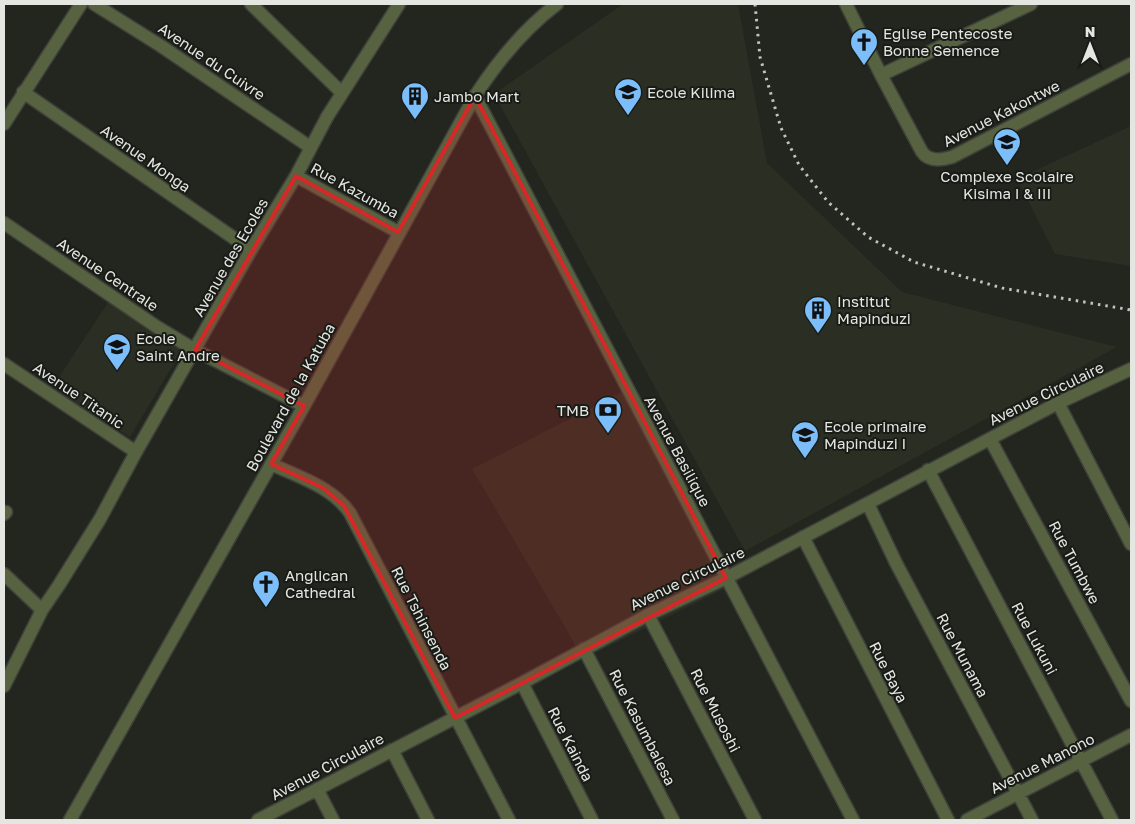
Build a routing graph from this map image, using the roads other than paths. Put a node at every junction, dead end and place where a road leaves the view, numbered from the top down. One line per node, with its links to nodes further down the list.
1 (81, 4): 10 (street)
2 (94, 4): 14 (street, Avenue du Cuivre)
3 (251, 4): 11 (street)
4 (399, 4): 11 (street, Avenue des Ecoles)
5 (556, 4): 12 (street, Boulevard de la Katuba)
6 (846, 4): 9 (street)
7 (1031, 4): 9 (street)
8 (1131, 64): 9 (street, Avenue Kakontwe)
9 (881, 74)
10 (22, 92): 13 (street); 18 (street, Avenue Monga)
11 (342, 93): 14 (street, Avenue des Ecoles)
12 (474, 96): 17 (street, Boulevard de la Katuba); 32 (street, Avenue Basilique)
13 (4, 124)
14 (310, 147): 15 (street, Avenue des Ecoles)
15 (296, 176): 17 (street, Rue Kazumba); 18 (street, Avenue des Ecoles)
16 (4, 223): 19 (street, Avenue Centrale)
17 (398, 232): 23 (street, Boulevard de la Katuba)
18 (251, 250): 19 (street, Avenue des Ecoles)
19 (195, 350): 23 (street); 25 (street, Avenue des Ecoles)
20 (4, 364): 25 (street, Avenue Titanic)
21 (1131, 369): 22 (street, Avenue Circulaire)
22 (1058, 402): 24 (street, Avenue Circulaire); 30 (street)
23 (304, 406): 26 (street, Boulevard de la Katuba)
24 (990, 439): 27 (street, Avenue Circulaire); 38 (street, Rue Tumbwe)
25 (136, 452): 33 (street, Avenue des Ecoles)
26 (271, 464): 39 (street, Rue Tshinsenda); 45 (street, Boulevard de la Katuba)
27 (928, 470): 28 (street, Avenue Circulaire); 42 (street, Rue Lukuni)
28 (868, 504): 29 (street, Avenue Circulaire); 44 (street, Rue Munama)
29 (802, 537): 32 (street, Avenue Circulaire); 54 (street, Rue Baya)
30 (1131, 544)
31 (4, 574): 33 (street)
32 (726, 578): 34 (street, Avenue Circulaire); 53 (street, Avenue Basilique)
33 (42, 610): 37 (street, Avenue des Ecoles)
34 (648, 615): 35 (street, Avenue Circulaire); 52 (street, Rue Musoshi)
35 (584, 649): 36 (street, Avenue Circulaire); 51 (street, Rue Kasumbalesa)
36 (522, 683): 39 (street, Avenue Circulaire); 50 (street, Rue Kainda)
37 (4, 686)
38 (1131, 701)
39 (455, 718): 41 (street, Avenue Circulaire); 49 (street, Rue Tshinsenda)
40 (1131, 735): 42 (street, Avenue Manono)
41 (392, 750): 43 (street, Avenue Circulaire); 48 (street)
42 (1081, 761): 44 (street, Avenue Manono); 57 (street, Rue Lukuni)
43 (317, 789): 46 (street, Avenue Circulaire); 47 (street)
44 (1018, 794): 55 (street, Avenue Manono); 56 (street, Rue Munama)
45 (70, 820)
46 (258, 820)
47 (333, 820)
48 (428, 820)
49 (509, 820)
50 (592, 820)
51 (673, 820)
52 (755, 820)
53 (853, 820)
54 (948, 820)
55 (967, 820)
56 (1032, 820)
57 (1112, 820)

